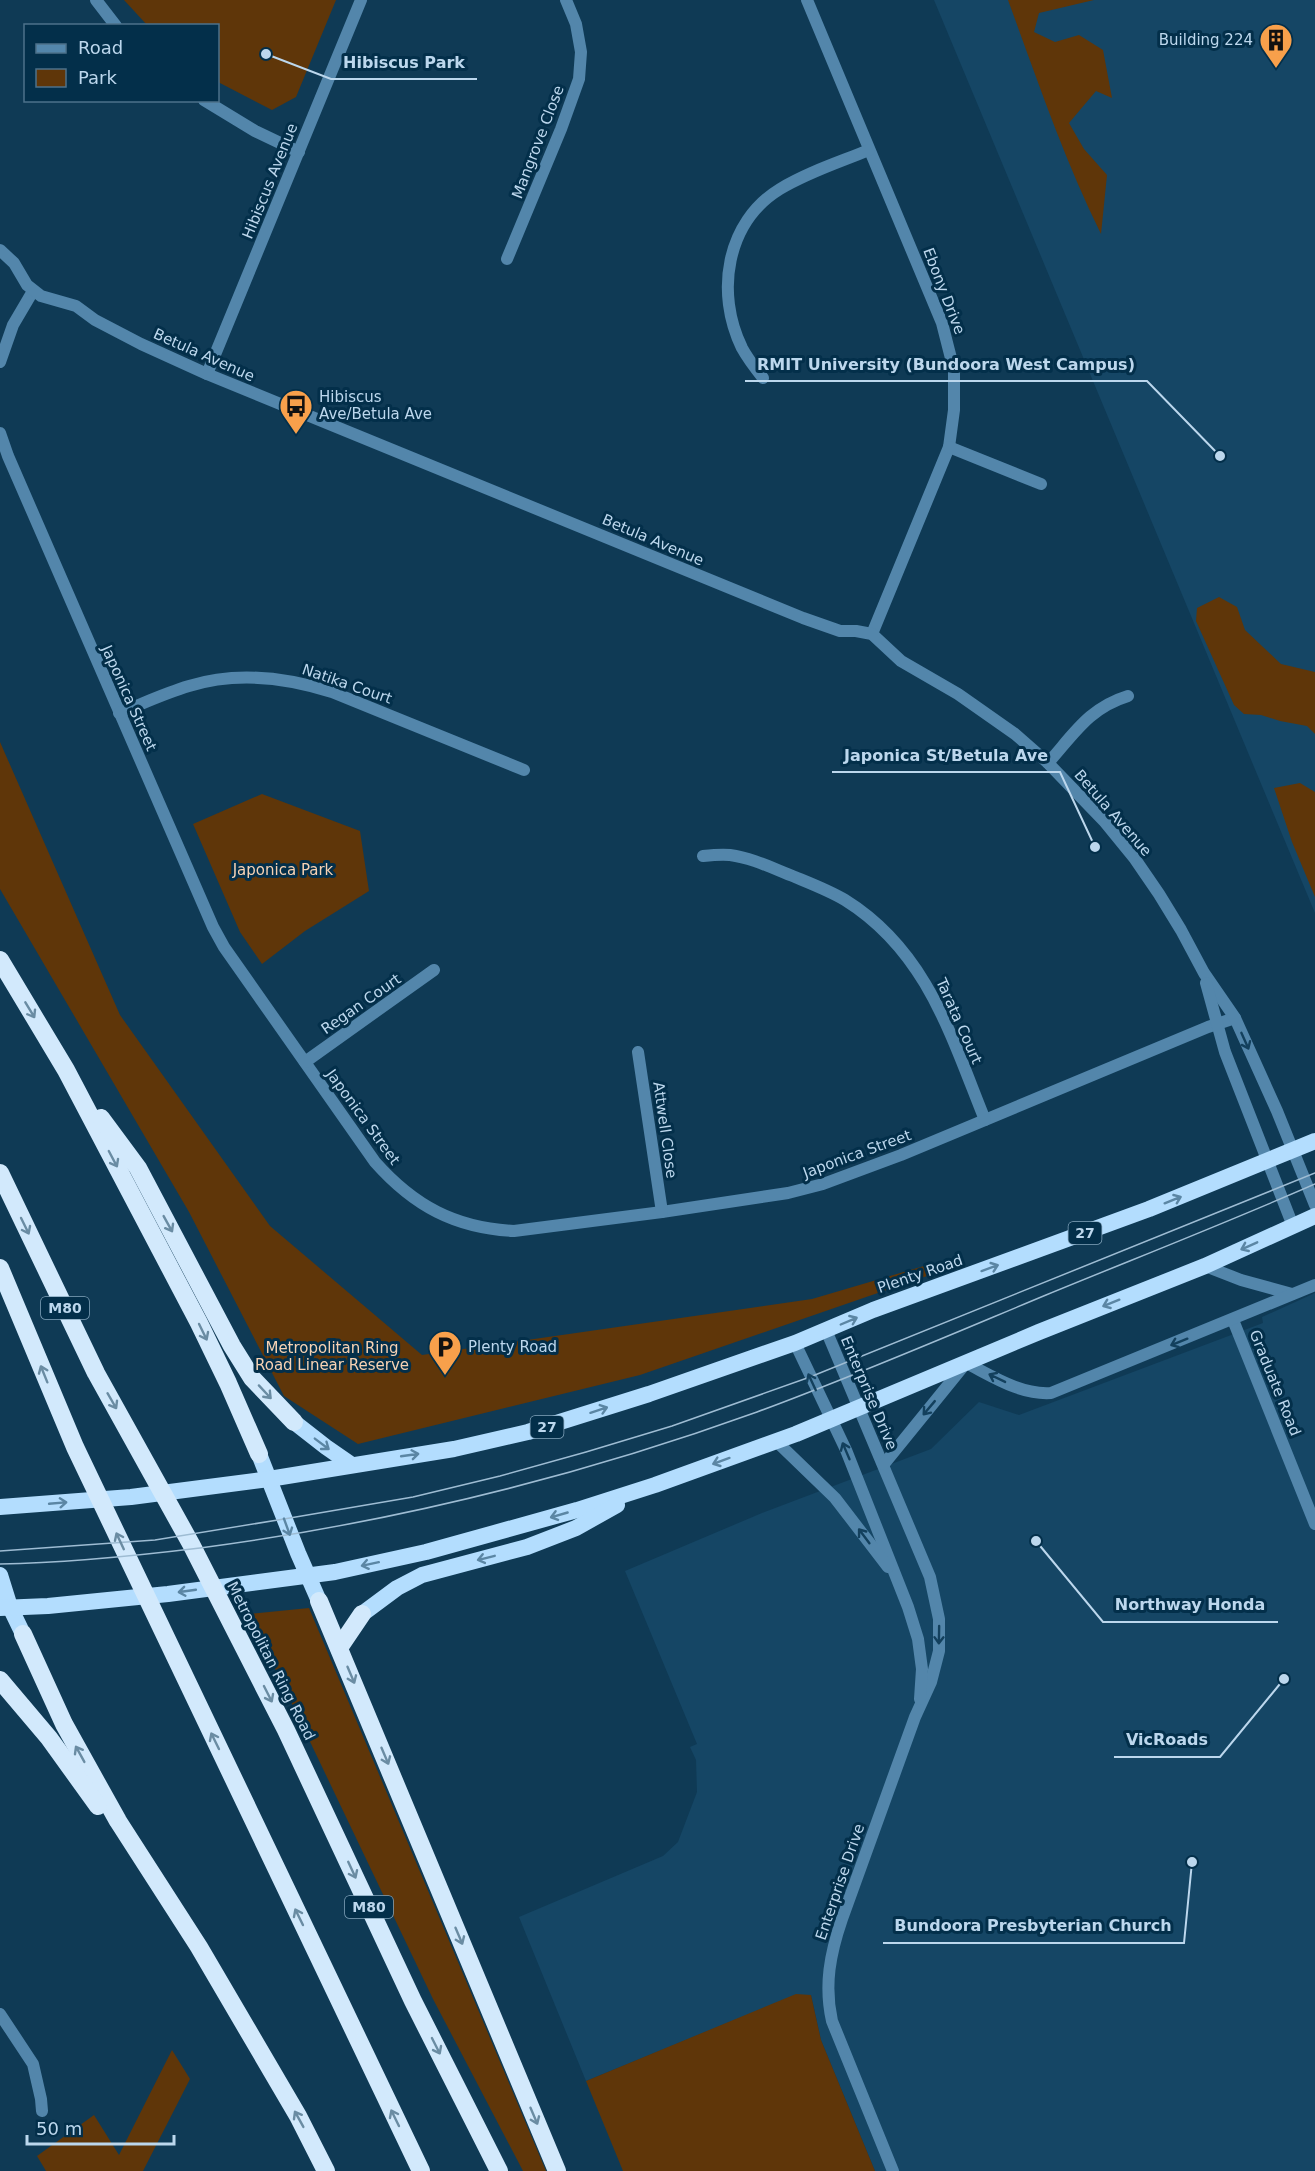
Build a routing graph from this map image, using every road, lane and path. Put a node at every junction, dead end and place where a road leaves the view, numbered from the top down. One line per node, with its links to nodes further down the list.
1 (96, 0): 5 (street)
2 (361, 0): 8 (street, Hibiscus Avenue)
3 (566, 0): 10 (street, Mangrove Close)
4 (807, 0): 7 (street, Ebony Drive)
5 (114, 24)
6 (207, 102): 8 (street)
7 (869, 150): 14 (street); 16 (street, Ebony Drive)
8 (299, 152): 13 (street, Hibiscus Avenue)
9 (0, 250): 11 (street)
10 (507, 259)
11 (33, 291): 12 (street); 13 (street, Betula Avenue)
12 (0, 362)
13 (207, 374): 18 (street, Betula Avenue)
14 (763, 378)
15 (0, 433): 20 (street, Japonica Street)
16 (949, 447): 17 (street); 18 (street, Ebony Drive)
17 (1041, 484)
18 (872, 634): 21 (street, Betula Avenue)
19 (1128, 696): 21 (street)
20 (119, 713): 22 (street, Natika Court); 30 (street, Japonica Street)
21 (1048, 763): 26 (street, Betula Avenue)
22 (524, 770)
23 (703, 856): 32 (street, Tarata Court)
24 (0, 960): 31 (highway, one-way to 31)
25 (434, 970): 30 (street, Regan Court)
26 (1204, 973): 27 (street, Betula Avenue); 28 (street, Betula Avenue)
27 (1235, 1018): 28 (street, Japonica Street); 34 (street, Betula Avenue, one-way to 34)
28 (1217, 1024): 32 (street, Japonica Street); 35 (street, Betula Avenue)
29 (638, 1052): 38 (street, Attwell Close)
30 (305, 1062): 38 (street, Japonica Street)
31 (66, 1070): 51 (highway, one-way to 51); 53 (highway, one-way to 53)
32 (985, 1120): 38 (street, Japonica Street)
33 (1315, 1142): 34 (highway, Plenty Road / 27)
34 (1293, 1151): 35 (highway, Plenty Road / 27); 37 (street, Betula Avenue)
35 (1268, 1161): 40 (street, Betula Avenue); 46 (highway, Plenty Road / 27, one-way to 35)
36 (0, 1173): 75 (highway, Metropolitan Ring Road / M80, one-way to 75)
37 (1315, 1205)
38 (662, 1212)
39 (1315, 1216): 40 (highway)
40 (1293, 1226): 41 (highway, one-way to 41)
41 (1205, 1266): 44 (street); 48 (highway, one-way to 48)
42 (0, 1268): 74 (highway, M80, one-way to 42)
43 (1315, 1285): 44 (street)
44 (1292, 1294): 45 (street)
45 (1233, 1320): 48 (street, one-way to 48); 59 (street, Graduate Road)
46 (826, 1330): 47 (highway, Plenty Road / 27); 49 (street, Enterprise Drive)
47 (795, 1343): 50 (street, Enterprise Drive, one-way to 47); 55 (highway, Plenty Road / 27, one-way to 47)
48 (966, 1363): 49 (highway); 54 (street, one-way to 54)
49 (858, 1407): 50 (highway); 54 (street, Enterprise Drive)
50 (831, 1419): 52 (highway); 62 (street, Enterprise Drive, one-way to 50)
51 (294, 1422): 55 (highway, one-way to 55)
52 (776, 1441): 57 (highway, one-way to 57); 62 (street, one-way to 52)
53 (259, 1454): 56 (highway)
54 (884, 1464): 69 (street, Enterprise Drive, one-way to 69)
55 (352, 1465): 56 (highway, Plenty Road / 27)
56 (269, 1479): 58 (highway, Plenty Road / 27, one-way to 56); 61 (highway, one-way to 61)
57 (655, 1485): 61 (highway, one-way to 61); 65 (highway, one-way to 65)
58 (0, 1507)
59 (1315, 1524)
60 (0, 1575): 64 (highway)
61 (307, 1575): 63 (highway); 64 (highway, one-way to 64)
62 (899, 1583): 69 (street, Enterprise Drive)
63 (319, 1601): 67 (highway)
64 (5, 1607): 66 (highway)
65 (362, 1614): 67 (highway)
66 (23, 1634): 70 (highway, one-way to 66)
67 (339, 1648): 76 (highway, one-way to 76)
68 (0, 1680): 70 (highway)
69 (920, 1706): 77 (street, Enterprise Drive)
70 (199, 1947): 73 (highway, one-way to 70)
71 (0, 2014): 72 (street)
72 (42, 2111)
73 (326, 2171)
74 (421, 2171)
75 (499, 2171)
76 (558, 2171)
77 (893, 2171)

